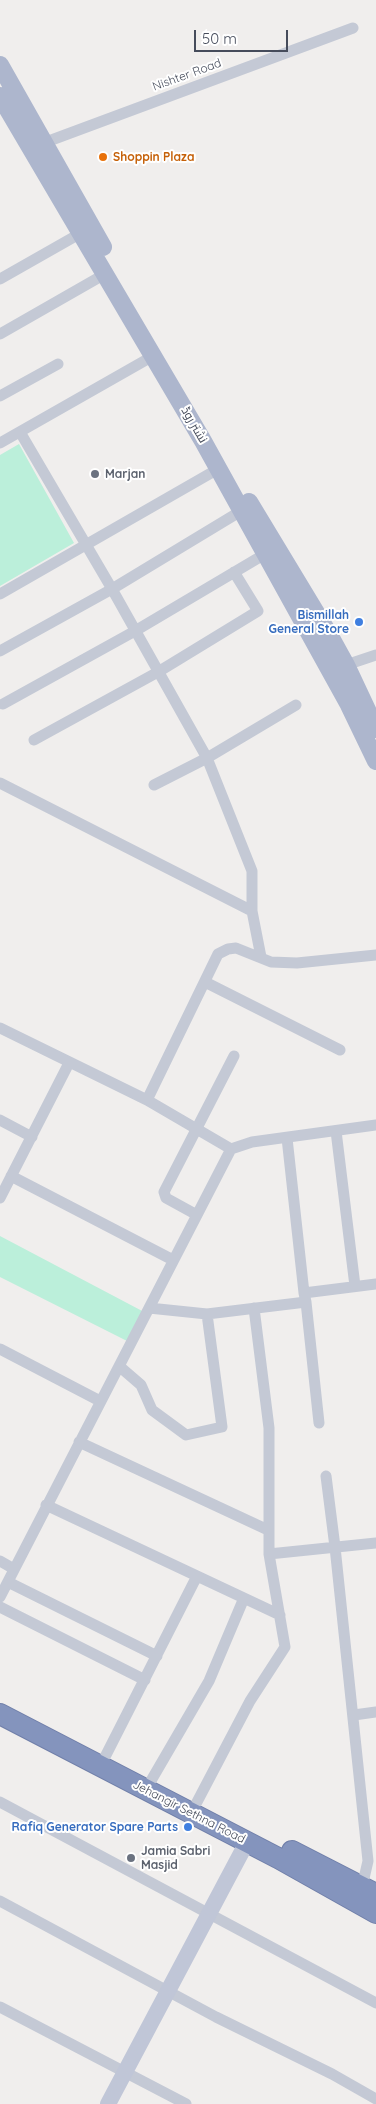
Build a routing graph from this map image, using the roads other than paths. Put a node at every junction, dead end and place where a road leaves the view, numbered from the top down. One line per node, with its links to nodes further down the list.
1 (353, 28): 4 (street, Nishter Road)
2 (0, 65): 4 (main road, نشتر روڈ)
3 (0, 96): 4 (main road, نشتر روڈ)
4 (37, 145): 5 (main road, نشتر روڈ); 24 (main road, نشتر روڈ)
5 (81, 233): 6 (main road, نشتر روڈ); 7 (street)
6 (105, 274): 8 (street); 9 (main road, نشتر روڈ)
7 (0, 279)
8 (0, 334)
9 (153, 356): 12 (street); 14 (main road, نشتر روڈ)
10 (58, 364): 11 (street)
11 (0, 396)
12 (20, 432): 13 (street); 16 (street)
13 (0, 443)
14 (218, 469): 15 (main road, نشتر روڈ); 16 (street)
15 (241, 511): 17 (main road, نشتر روڈ); 19 (street)
16 (86, 544): 19 (street); 20 (street)
17 (265, 554): 18 (street); 31 (main road, نشتر روڈ)
18 (234, 572): 21 (street); 25 (street)
19 (112, 589): 21 (street); 22 (street)
20 (0, 594)
21 (135, 631): 25 (street); 26 (street)
22 (0, 650)
23 (376, 655): 24 (street)
24 (346, 665): 28 (main road, نشتر روڈ)
25 (158, 672): 29 (street); 30 (street)
26 (3, 704)
27 (296, 705): 30 (street)
28 (376, 729)
29 (34, 740)
30 (208, 758): 33 (street); 34 (street)
31 (376, 761)
32 (0, 783): 34 (street)
33 (154, 785)
34 (252, 911): 36 (street)
35 (376, 955): 36 (street)
36 (261, 957): 37 (street)
37 (205, 982): 39 (street); 42 (street)
38 (0, 1028): 41 (street)
39 (340, 1050)
40 (234, 1056): 45 (street)
41 (69, 1063): 42 (street); 47 (street)
42 (147, 1100): 45 (street)
43 (0, 1120): 47 (street)
44 (376, 1124): 46 (street)
45 (196, 1129): 49 (street); 52 (street)
46 (336, 1131): 48 (street); 55 (street)
47 (32, 1136): 50 (street)
48 (287, 1138): 49 (street); 56 (street)
49 (230, 1149): 52 (street)
50 (12, 1176): 51 (street); 53 (street)
51 (0, 1198)
52 (197, 1215): 53 (street)
53 (173, 1260): 57 (street)
54 (376, 1284): 55 (street)
55 (355, 1286): 56 (street)
56 (305, 1297): 58 (street); 63 (street)
57 (149, 1308): 59 (street); 61 (street)
58 (254, 1308): 59 (street); 67 (street)
59 (207, 1314): 61 (street)
60 (0, 1349): 62 (street)
61 (119, 1366): 62 (street)
62 (100, 1401): 64 (street)
63 (319, 1423)
64 (80, 1442): 66 (street); 67 (street)
65 (326, 1476): 69 (street)
66 (46, 1505): 72 (street); 73 (street)
67 (268, 1530): 70 (street)
68 (376, 1543): 69 (street)
69 (336, 1547): 70 (street); 84 (street)
70 (269, 1554): 78 (street)
71 (0, 1561): 72 (street)
72 (14, 1569): 74 (street)
73 (197, 1576): 76 (street); 79 (street)
74 (8, 1582): 75 (street); 79 (street)
75 (0, 1596)
76 (244, 1598): 78 (street); 86 (street)
77 (0, 1607): 80 (street)
78 (280, 1615): 88 (street)
79 (157, 1656): 80 (street)
80 (144, 1680): 85 (street)
81 (0, 1700): 85 (highway, Jehangir Sethna Road)
82 (376, 1712): 84 (street)
83 (0, 1714): 89 (highway, Jehangir Sethna Road)
84 (354, 1715): 90 (street)
85 (106, 1755): 86 (highway, Jehangir Sethna Road)
86 (152, 1779): 88 (highway, Jehangir Sethna Road)
87 (0, 1802): 93 (street)
88 (197, 1802): 90 (highway, Jehangir Sethna Road)
89 (247, 1842): 92 (highway, Jehangir Sethna Road); 93 (street)
90 (369, 1890)
91 (0, 1901): 94 (street)
92 (376, 1913)
93 (208, 1914): 94 (street); 95 (street)
94 (168, 1991): 97 (street); 98 (street)
95 (376, 2003)
96 (0, 2007): 97 (street)
97 (125, 2072): 99 (street); 100 (street)
98 (376, 2099)
99 (108, 2104)
100 (186, 2104)

